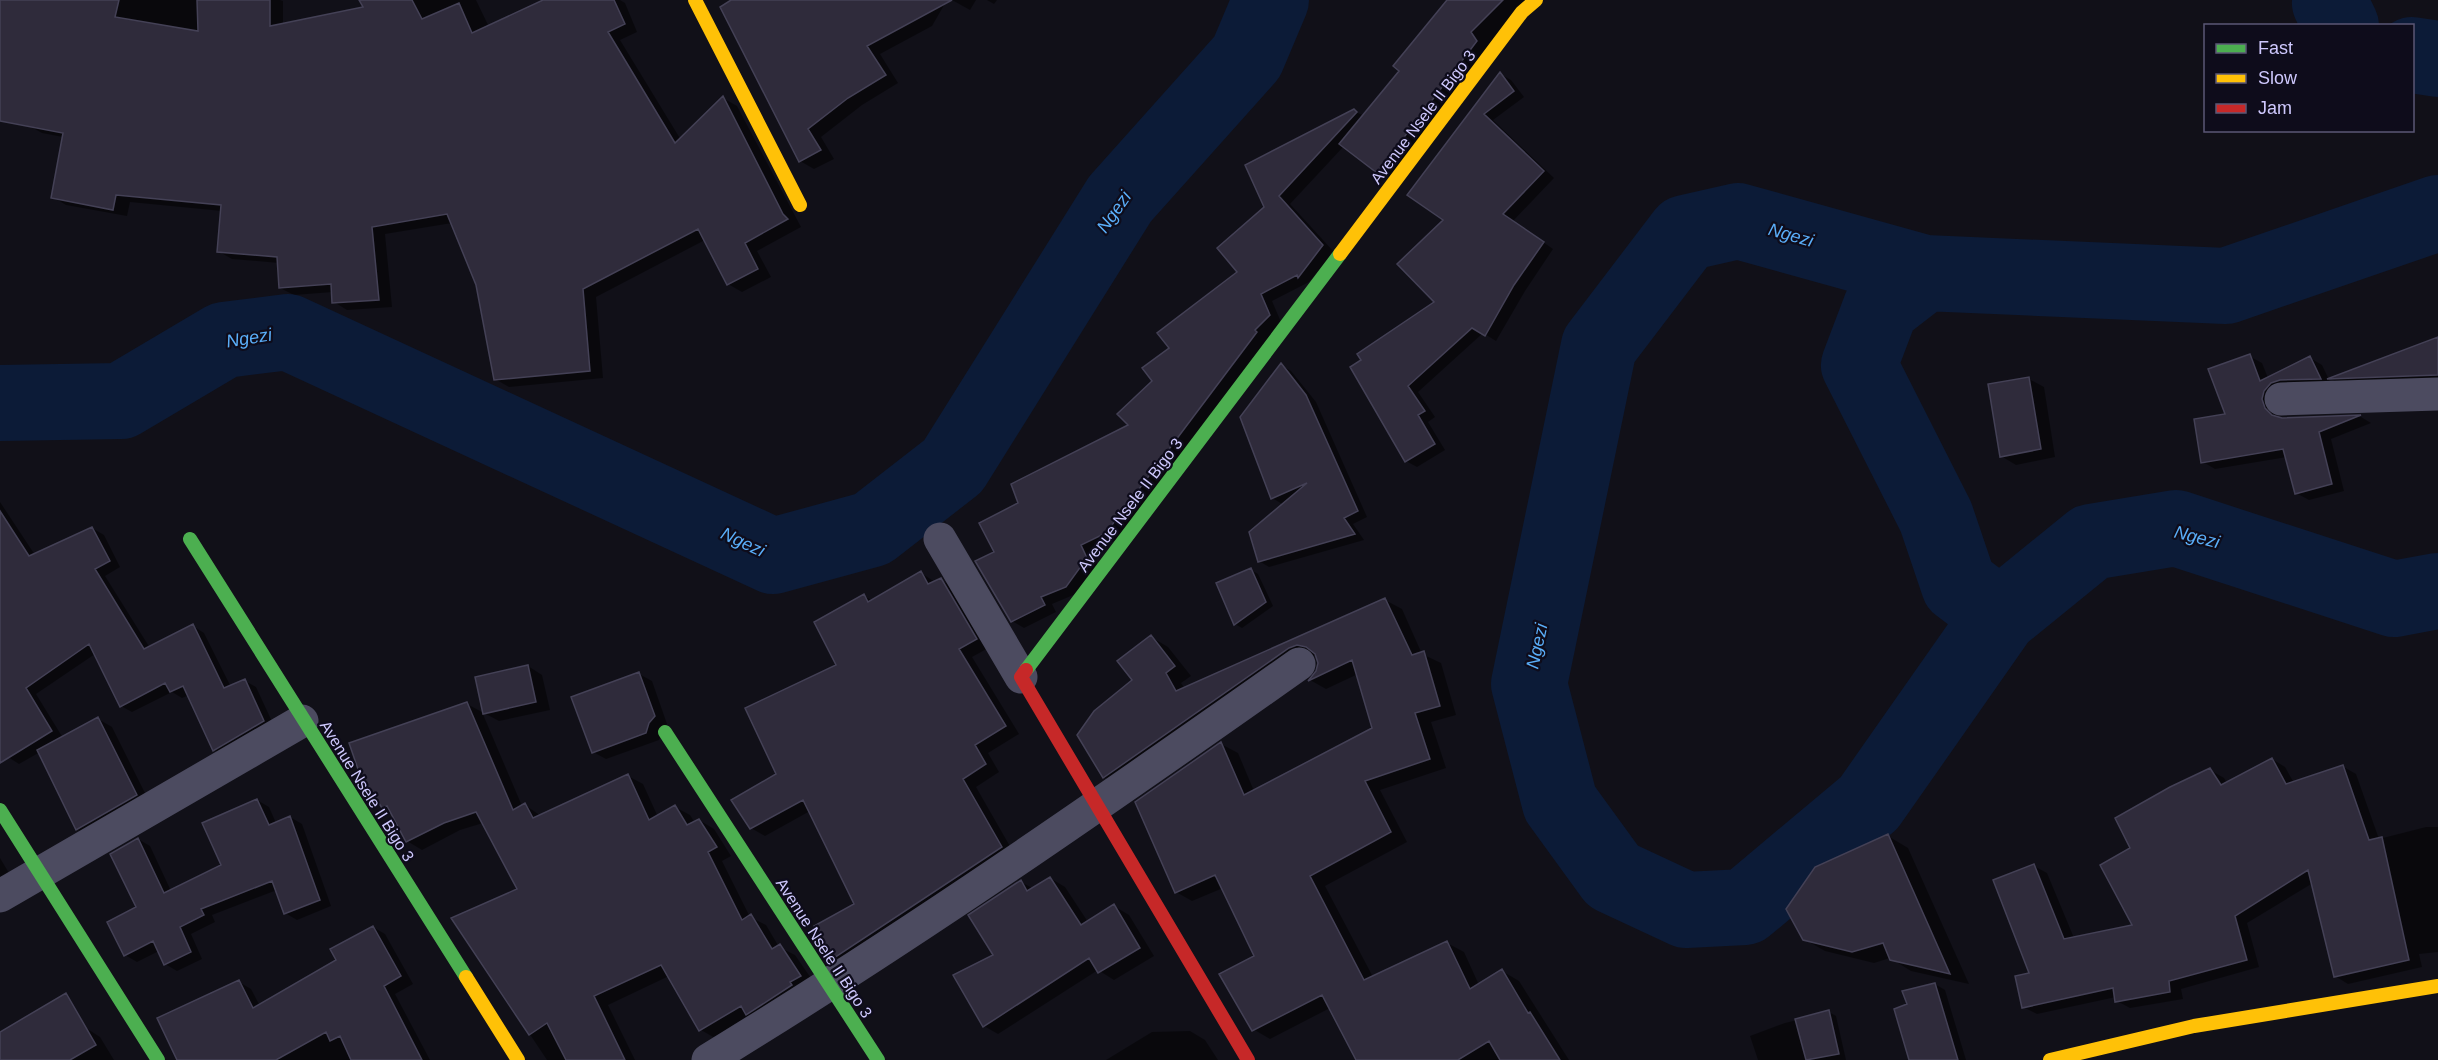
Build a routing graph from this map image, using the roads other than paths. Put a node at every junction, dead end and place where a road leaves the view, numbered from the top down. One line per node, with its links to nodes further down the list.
1 (695, 0): 3 (street)
2 (1536, 0): 9 (street, Avenue Nsele II Bigo 3)
3 (800, 206)
4 (2438, 394): 5 (street)
5 (2280, 399)
6 (190, 539): 10 (street, Avenue Nsele II Bigo 3)
7 (940, 539): 9 (street)
8 (1299, 664): 12 (street)
9 (1021, 677): 12 (street)
10 (302, 721): 14 (street); 19 (street, Avenue Nsele II Bigo 3)
11 (665, 732): 16 (street, Avenue Nsele II Bigo 3)
12 (1098, 806): 16 (street); 22 (street)
13 (0, 810): 14 (street)
14 (39, 873): 15 (street); 18 (street)
15 (0, 896)
16 (829, 986): 20 (street); 21 (street, Avenue Nsele II Bigo 3)
17 (2438, 986): 23 (street)
18 (158, 1060)
19 (518, 1060)
20 (708, 1060)
21 (878, 1060)
22 (1248, 1060)
23 (2050, 1060)

